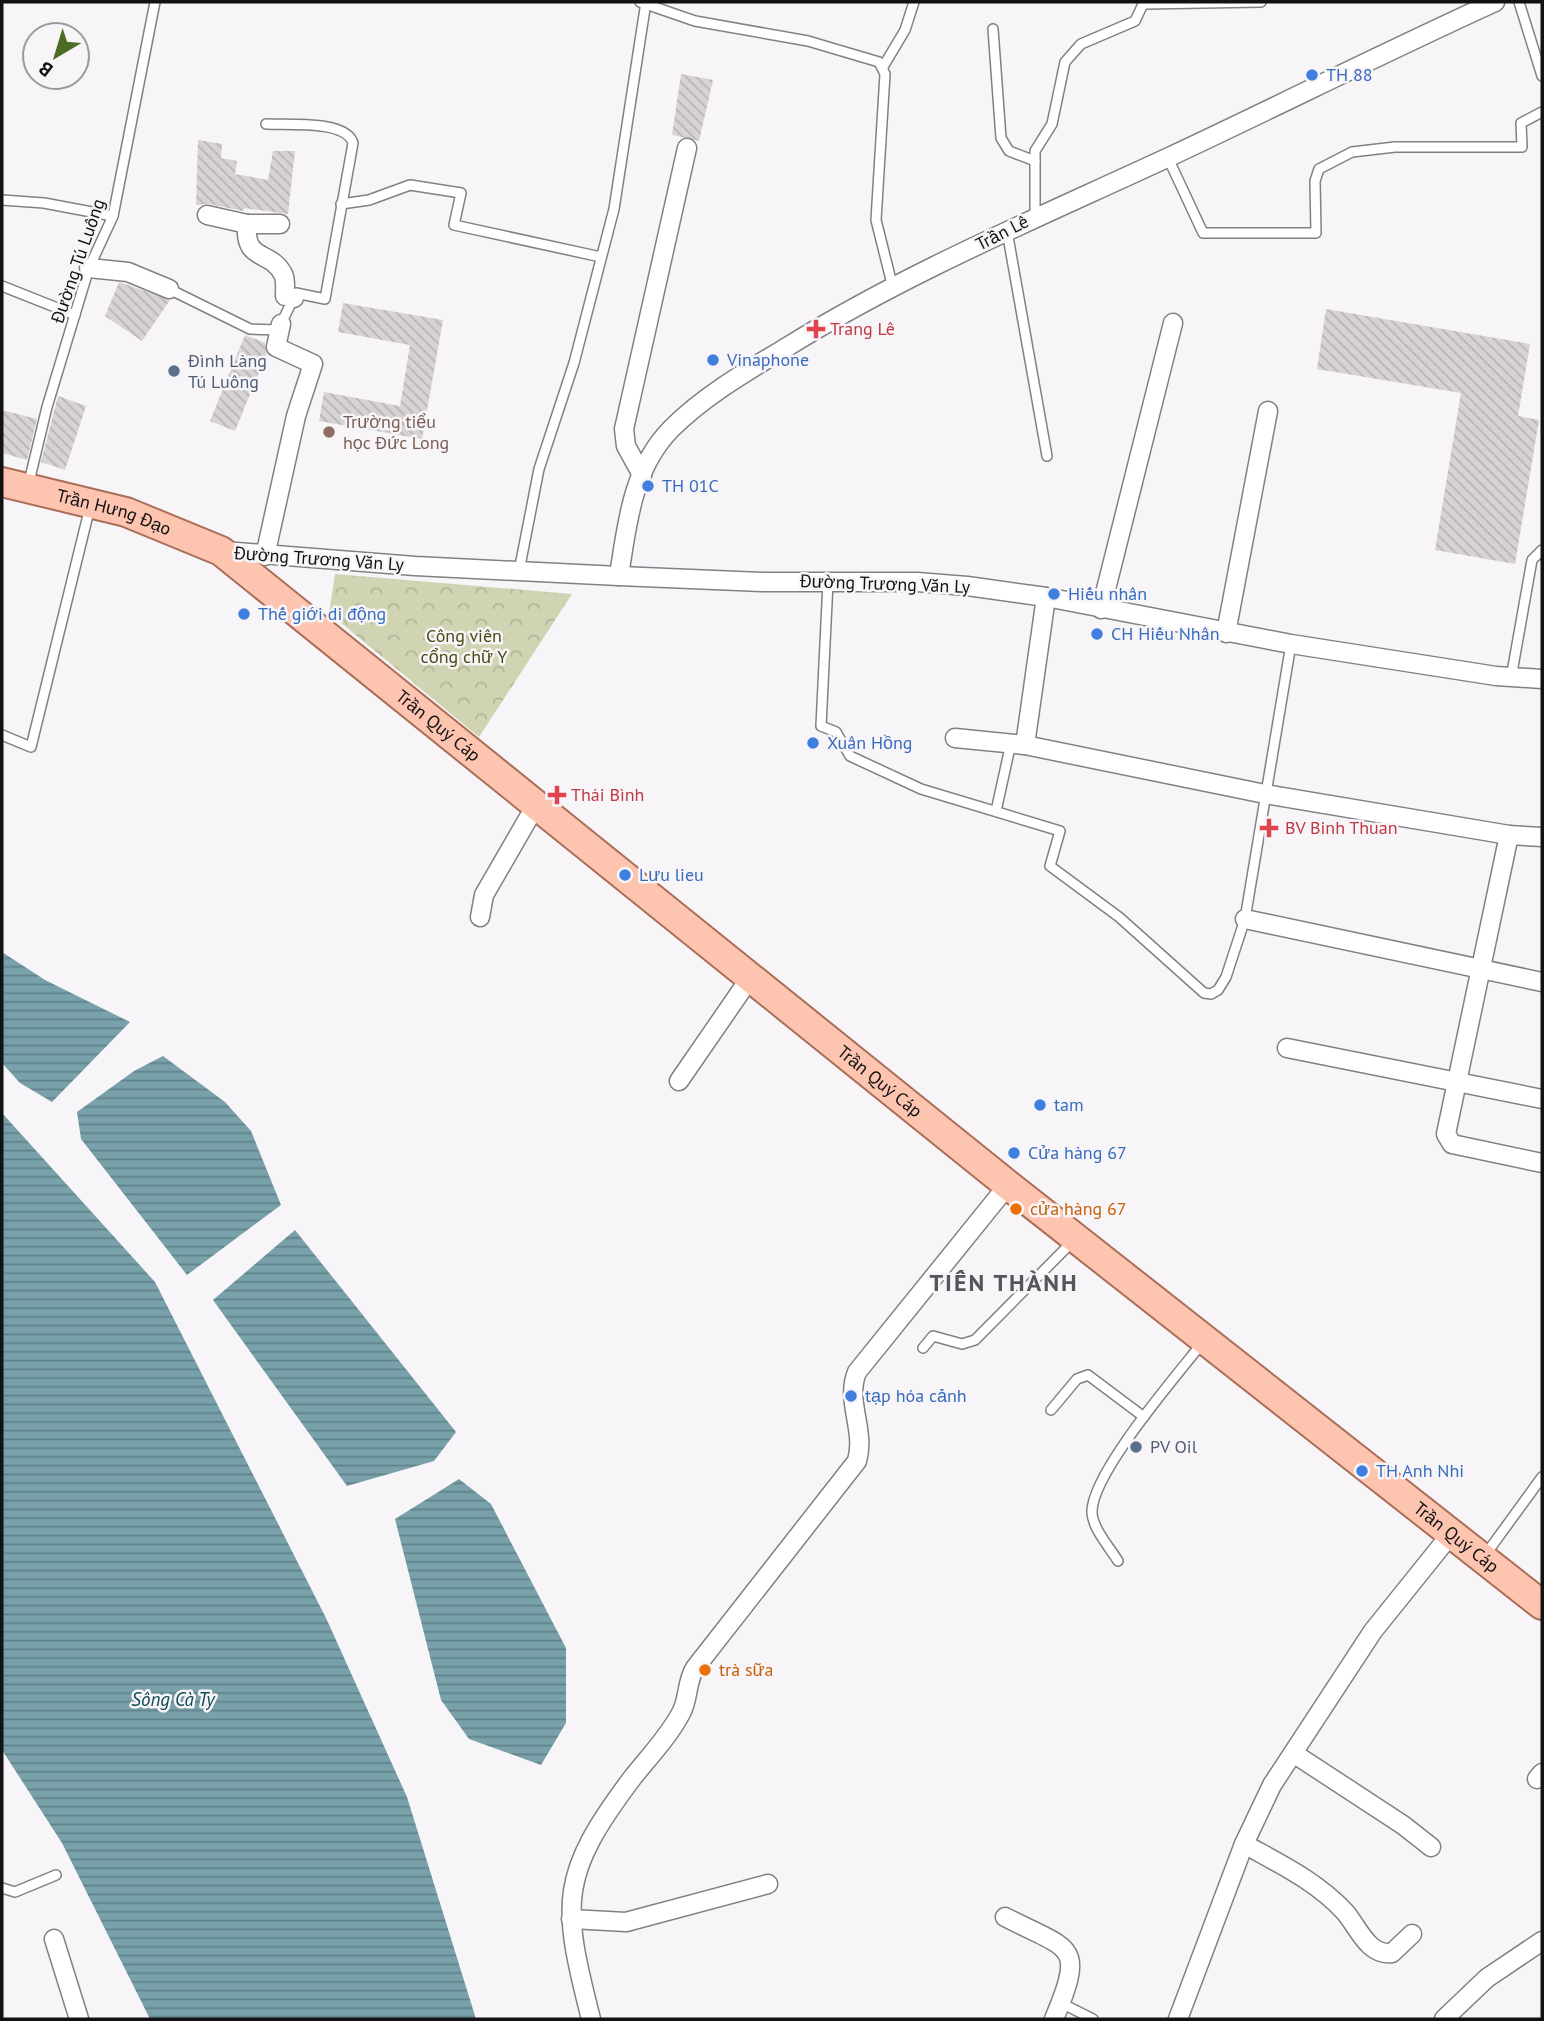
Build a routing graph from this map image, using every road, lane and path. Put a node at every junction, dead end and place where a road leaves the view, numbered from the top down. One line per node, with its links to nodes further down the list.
1 (155, 2): 19 (lane, Đường Tú Luông)
2 (914, 2): 9 (lane)
3 (1261, 2): 7 (lane)
4 (1495, 2): 14 (street, Trần Lê)
5 (1519, 2): 10 (lane)
6 (644, 3): 9 (lane); 24 (lane)
7 (1144, 3): 15 (lane)
8 (993, 29): 15 (lane)
9 (883, 67): 27 (lane)
10 (1542, 76)
11 (1542, 112): 14 (lane)
12 (266, 124): 17 (lane)
13 (687, 148): 35 (street)
14 (1168, 158): 20 (street, Trần Lê)
15 (1035, 161): 20 (lane)
16 (2, 200): 19 (lane)
17 (341, 204): 24 (lane); 29 (lane)
18 (207, 215): 22 (street)
19 (113, 216): 25 (lane, Đường Tú Luông)
20 (1035, 216): 23 (street, Trần Lê)
21 (280, 223): 22 (street)
22 (247, 224): 29 (street)
23 (1007, 231): 27 (street, Trần Lê); 34 (lane)
24 (601, 257): 41 (lane)
25 (89, 268): 28 (street); 30 (lane, Đường Tú Luông)
26 (2, 286): 30 (lane)
27 (893, 288): 35 (street, Trần Lê)
28 (169, 289): 32 (lane)
29 (294, 298): 32 (lane)
30 (75, 315): 36 (lane, Đường Tú Luông)
31 (1173, 323): 45 (street)
32 (281, 324): 40 (street)
33 (1268, 411): 46 (street)
34 (1047, 456)
35 (642, 475): 42 (street, Trần Lê)
36 (15, 485): 37 (main road, Trần Hưng Đạo)
37 (91, 504): 39 (main road, Trần Hưng Đạo); 50 (lane)
38 (1542, 550): 48 (lane)
39 (221, 551): 40 (street, Đường Trương Văn Ly); 54 (main road, Trần Quý Cáp)
40 (265, 556): 41 (street, Đường Trương Văn Ly)
41 (519, 571): 42 (street, Đường Trương Văn Ly)
42 (619, 576): 43 (street, Đường Trương Văn Ly)
43 (828, 582): 44 (street, Đường Trương Văn Ly); 55 (lane)
44 (1046, 597): 45 (street, Đường Trương Văn Ly); 52 (street)
45 (1101, 608): 46 (street, Đường Trương Văn Ly)
46 (1226, 632): 47 (street, Đường Trương Văn Ly)
47 (1291, 644): 48 (street, Đường Trương Văn Ly); 53 (lane)
48 (1511, 678): 49 (street, Đường Trương Văn Ly)
49 (1542, 679)
50 (2, 735)
51 (954, 738): 52 (street)
52 (1018, 744): 53 (street); 55 (lane)
53 (1265, 794): 56 (street); 59 (lane)
54 (536, 805): 58 (street); 61 (main road, Trần Quý Cáp)
55 (996, 811): 59 (lane)
56 (1508, 835): 57 (street); 60 (street)
57 (1542, 837)
58 (480, 917)
59 (1245, 919): 60 (street)
60 (1479, 968): 62 (street); 65 (street)
61 (750, 978): 64 (street); 68 (main road, Trần Quý Cáp)
62 (1542, 982)
63 (1287, 1048): 65 (street)
64 (679, 1081)
65 (1458, 1081): 66 (street); 67 (street)
66 (1542, 1099)
67 (1542, 1163)
68 (1008, 1185): 69 (main road, Trần Quý Cáp); 86 (street)
69 (1075, 1238): 70 (main road, Trần Quý Cáp); 71 (lane)
70 (1204, 1340): 73 (lane); 75 (main road, Trần Quý Cáp)
71 (923, 1348)
72 (1051, 1409): 73 (lane)
73 (1143, 1417): 77 (lane)
74 (1542, 1477): 76 (lane)
75 (1451, 1534): 76 (main road, Trần Quý Cáp); 79 (street)
76 (1483, 1559): 78 (main road, Trần Quý Cáp)
77 (1118, 1561)
78 (1542, 1605)
79 (1293, 1753): 80 (street); 81 (street)
80 (1244, 1844): 87 (street); 94 (street)
81 (1431, 1847)
82 (56, 1875): 84 (lane)
83 (768, 1884): 86 (street)
84 (2, 1888)
85 (1004, 1917): 90 (street)
86 (571, 1919): 92 (street)
87 (1412, 1934)
88 (54, 1939): 91 (street)
89 (1542, 1941): 95 (street)
90 (1057, 2011): 93 (lane)
91 (79, 2019)
92 (591, 2019)
93 (1093, 2019)
94 (1178, 2019)
95 (1444, 2019)

